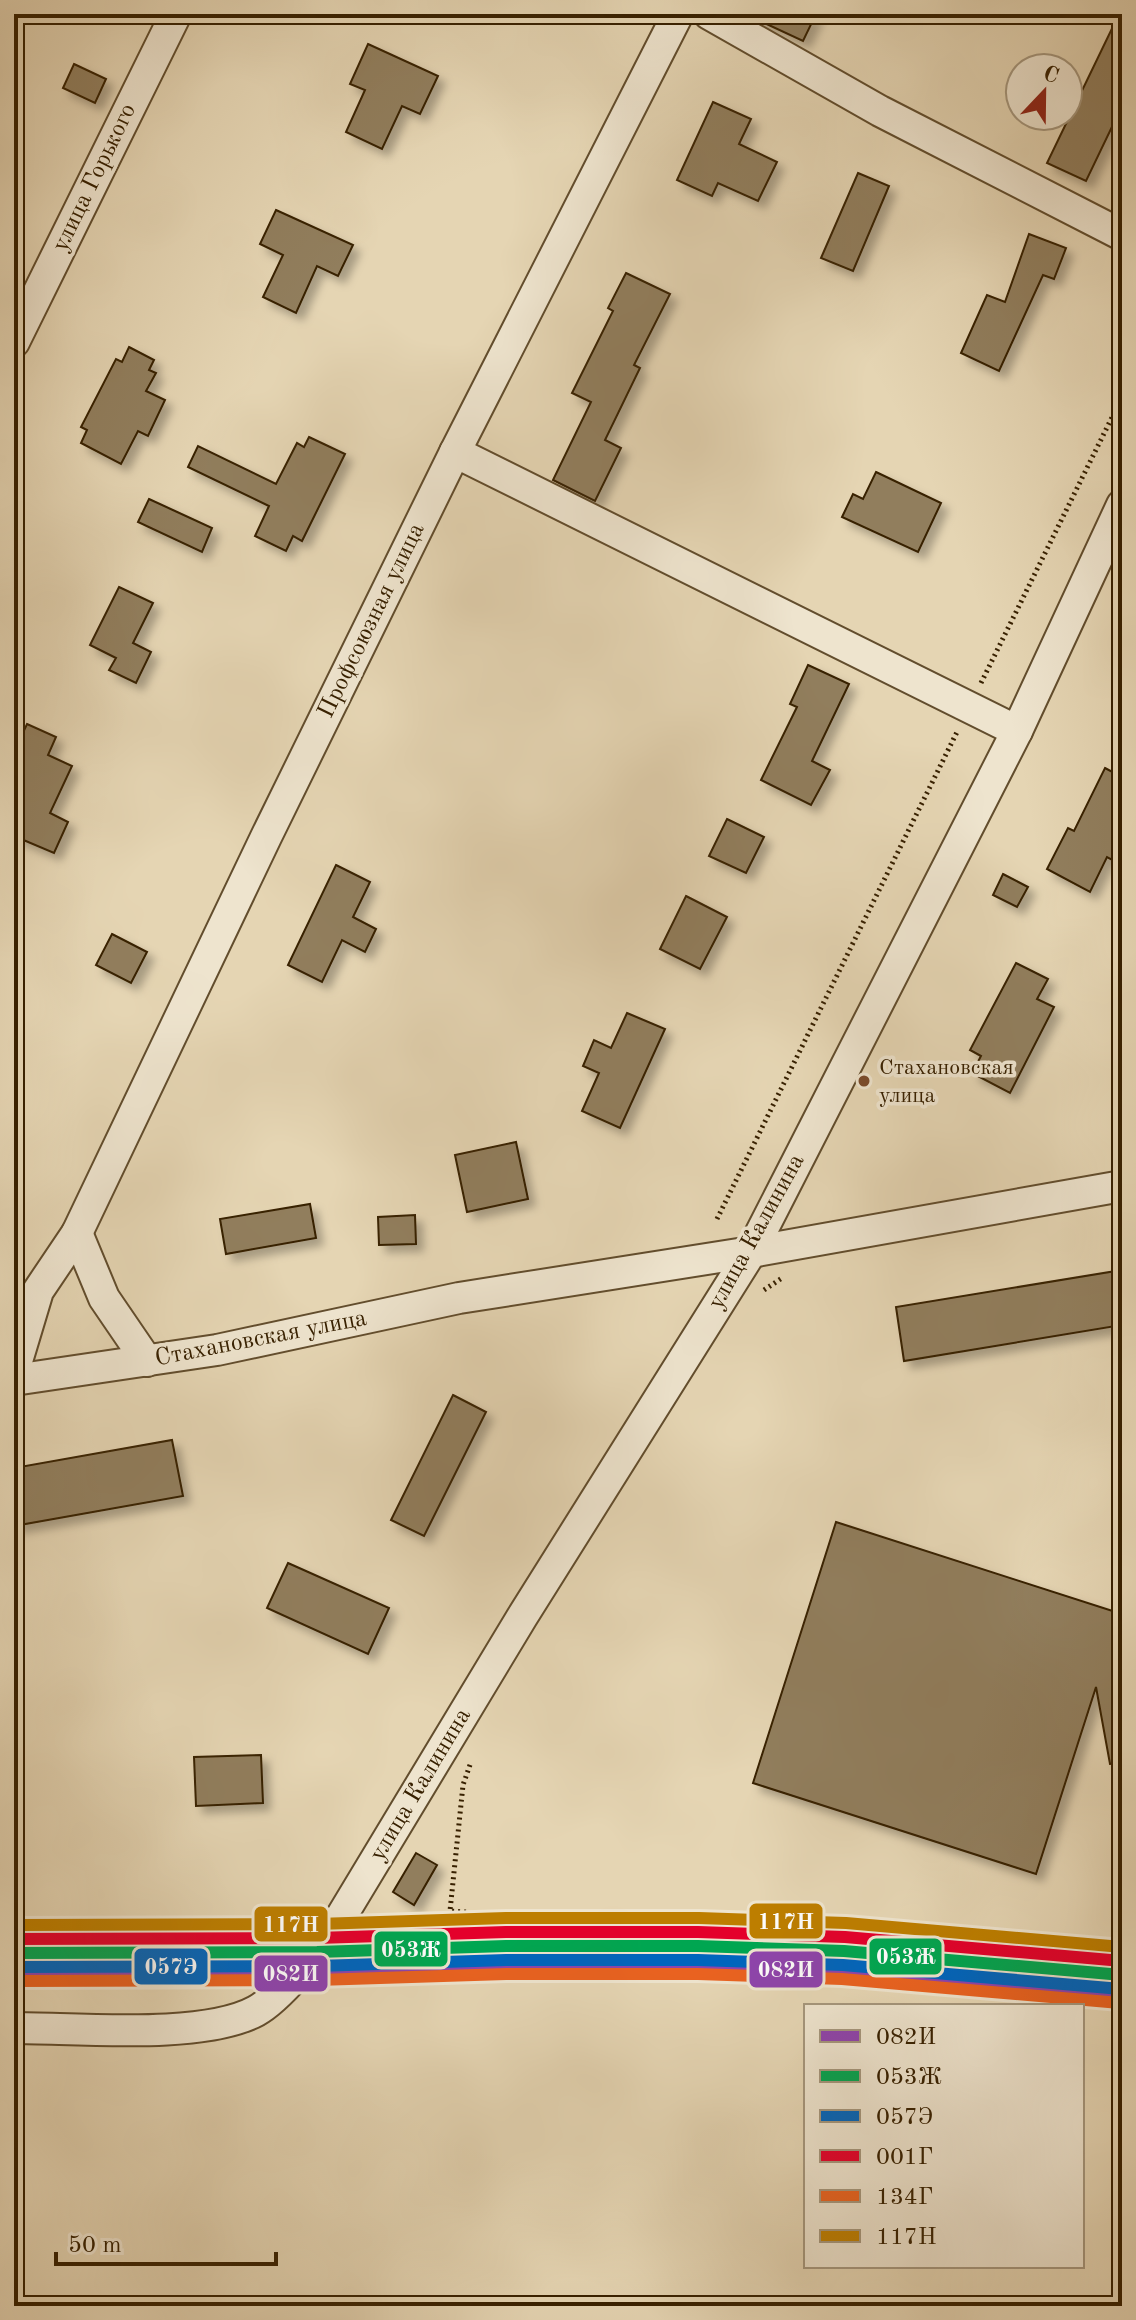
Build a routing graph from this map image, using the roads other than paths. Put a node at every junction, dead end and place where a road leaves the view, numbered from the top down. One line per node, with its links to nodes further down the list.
1 (176, 14): 5 (street, улица Горького)
2 (678, 14): 6 (street, Профсоюзная улица)
3 (709, 14): 4 (street)
4 (1122, 235)
5 (14, 342)
6 (455, 452): 8 (street); 10 (street, Профсоюзная улица)
7 (1122, 505): 8 (street, улица Калинина)
8 (1017, 731): 11 (street, улица Калинина)
9 (1122, 1186): 11 (street, Стахановская улица)
10 (77, 1233): 12 (street); 13 (street, Профсоюзная улица)
11 (751, 1252): 12 (street, Стахановская улица); 15 (street, улица Калинина)
12 (147, 1361): 14 (street, Стахановская улица)
13 (14, 1371)
14 (14, 1380)
15 (14, 2028)

